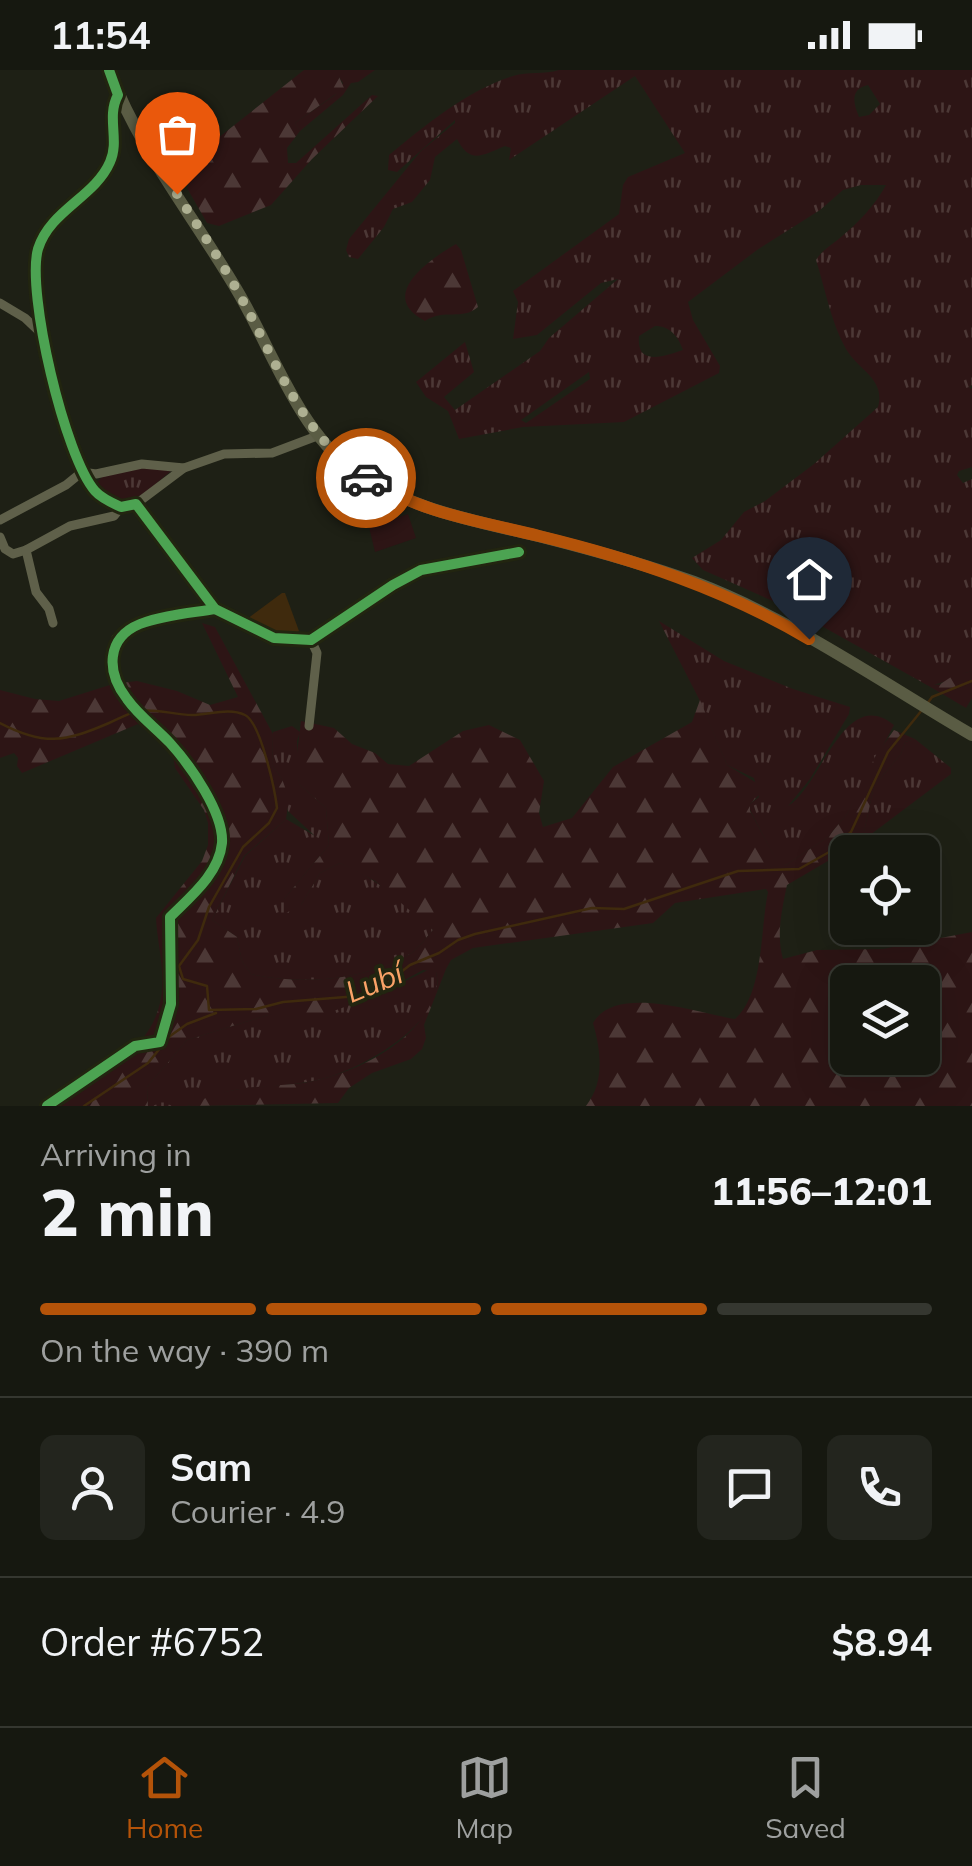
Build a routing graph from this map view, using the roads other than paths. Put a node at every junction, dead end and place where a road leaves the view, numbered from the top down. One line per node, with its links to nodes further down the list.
1 (109, 70): 2 (main road)
2 (118, 96): 4 (street); 5 (main road)
3 (0, 303): 4 (street)
4 (42, 335): 7 (street)
5 (317, 436): 6 (street); 19 (main road)
6 (184, 468): 7 (street); 8 (street)
7 (82, 472): 9 (street); 10 (street)
8 (136, 504): 9 (street); 14 (street)
9 (120, 507): 12 (street)
10 (0, 520)
11 (0, 537): 12 (street)
12 (26, 550): 15 (street)
13 (518, 552): 17 (street)
14 (216, 609): 16 (street); 17 (street)
15 (53, 623)
16 (116, 638)
17 (311, 640): 18 (street)
18 (309, 726)
19 (972, 735)

